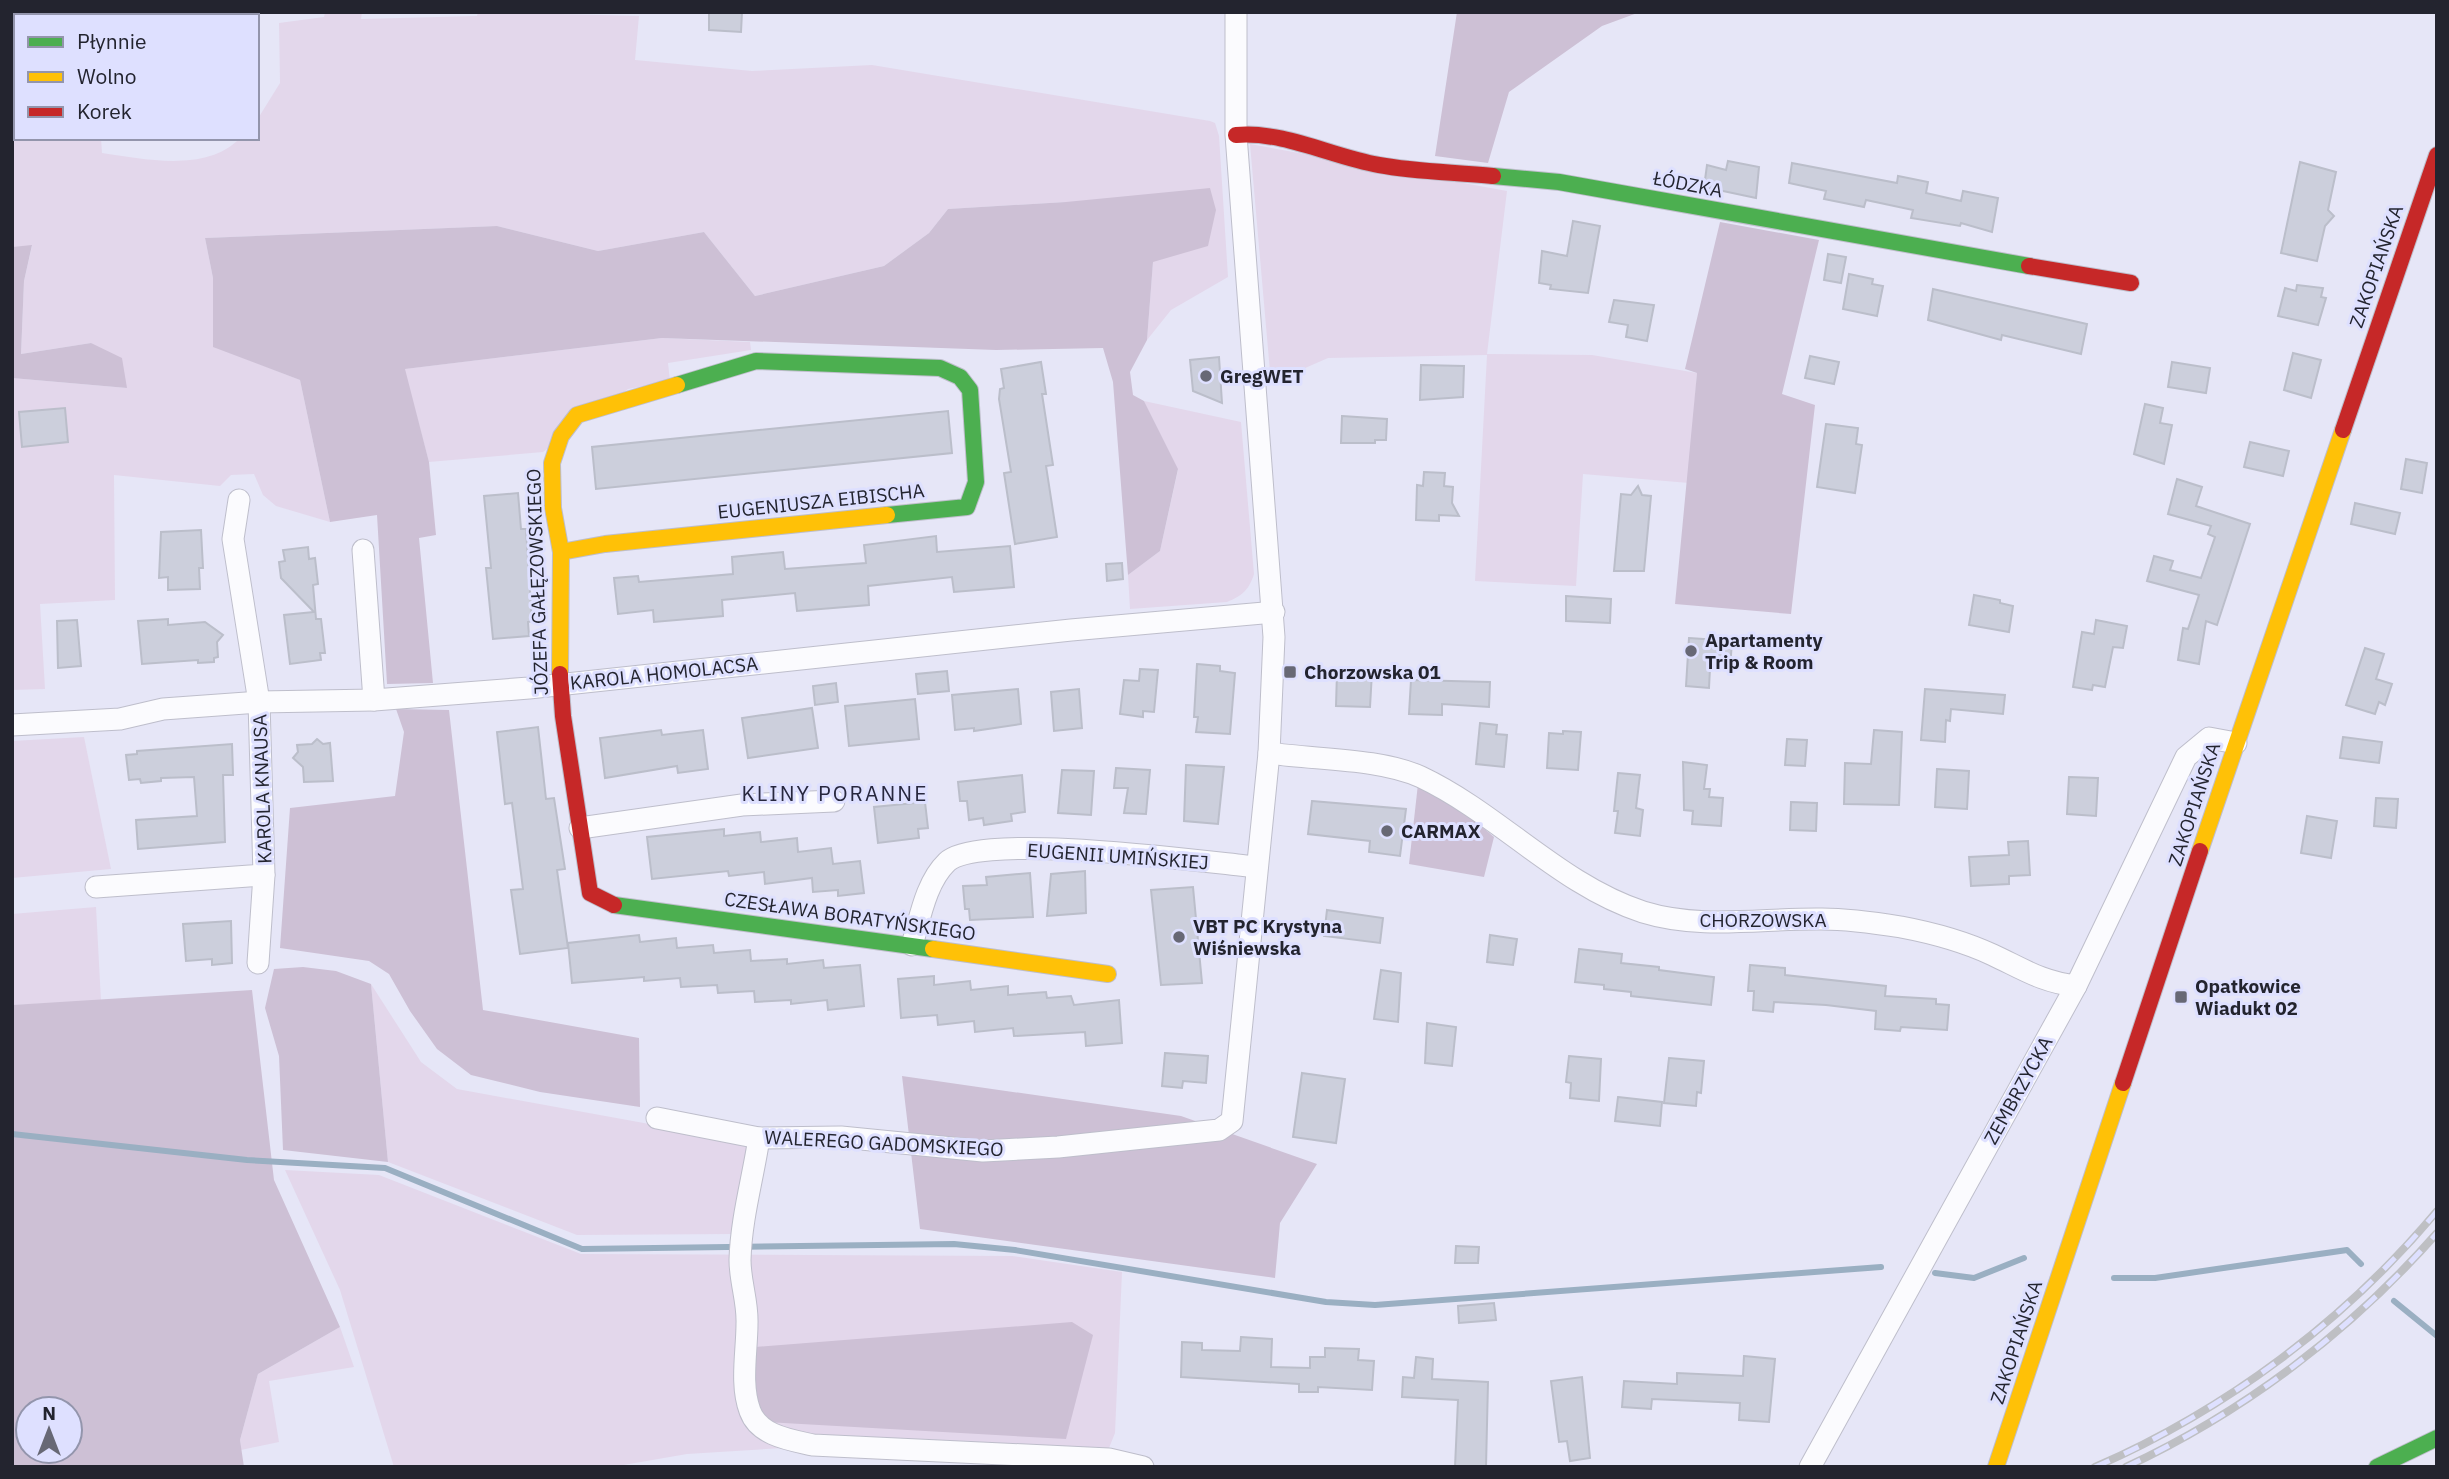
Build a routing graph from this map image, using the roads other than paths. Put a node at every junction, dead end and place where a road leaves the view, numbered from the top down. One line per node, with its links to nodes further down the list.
1 (1236, 12): 2 (street, WALEREGO GADOMSKIEGO)
2 (1236, 135): 5 (main road, ŁÓDZKA); 10 (street, WALEREGO GADOMSKIEGO)
3 (2437, 155): 4 (main road, ZAKOPIAŃSKA)
4 (2432, 181): 15 (main road, ZAKOPIAŃSKA)
5 (2132, 283)
6 (561, 436): 9 (main road, JÓZEFA GAŁĘZOWSKIEGO); 9 (main road, EUGENIUSZA EIBISCHA)
7 (239, 500): 13 (street, KAROLA KNAUSA)
8 (363, 551): 12 (street)
9 (561, 552): 11 (main road, JÓZEFA GAŁĘZOWSKIEGO)
10 (1274, 612): 11 (street, KAROLA HOMOLACSA); 16 (street, WALEREGO GADOMSKIEGO)
11 (560, 684): 12 (street, KAROLA HOMOLACSA); 18 (main road, JÓZEFA GAŁĘZOWSKIEGO)
12 (374, 700): 13 (street, KAROLA HOMOLACSA)
13 (259, 702): 14 (street, KAROLA HOMOLACSA); 20 (street, KAROLA KNAUSA)
14 (12, 725)
15 (2236, 743): 26 (street, ZEMBRZYCKA); 32 (main road, ZAKOPIAŃSKA)
16 (1269, 753): 19 (street, WALEREGO GADOMSKIEGO); 26 (street, CHORZOWSKA)
17 (834, 801): 18 (street)
18 (580, 828): 22 (main road, JÓZEFA GAŁĘZOWSKIEGO)
19 (1257, 867): 23 (street, EUGENII UMIŃSKIEJ); 28 (street, WALEREGO GADOMSKIEGO)
20 (264, 875): 21 (street, KAROLA KNAUSA); 24 (street)
21 (96, 887)
22 (590, 893): 23 (main road, CZESŁAWA BORATYŃSKIEGO)
23 (912, 945): 25 (main road, CZESŁAWA BORATYŃSKIEGO)
24 (258, 963)
25 (1108, 974)
26 (2076, 986): 31 (street, ZEMBRZYCKA)
27 (657, 1118): 28 (street, WALEREGO GADOMSKIEGO)
28 (759, 1138): 30 (street)
29 (2437, 1438): 33 (main road)
30 (1143, 1467)
31 (1810, 1467)
32 (1996, 1467)
33 (2377, 1467)

